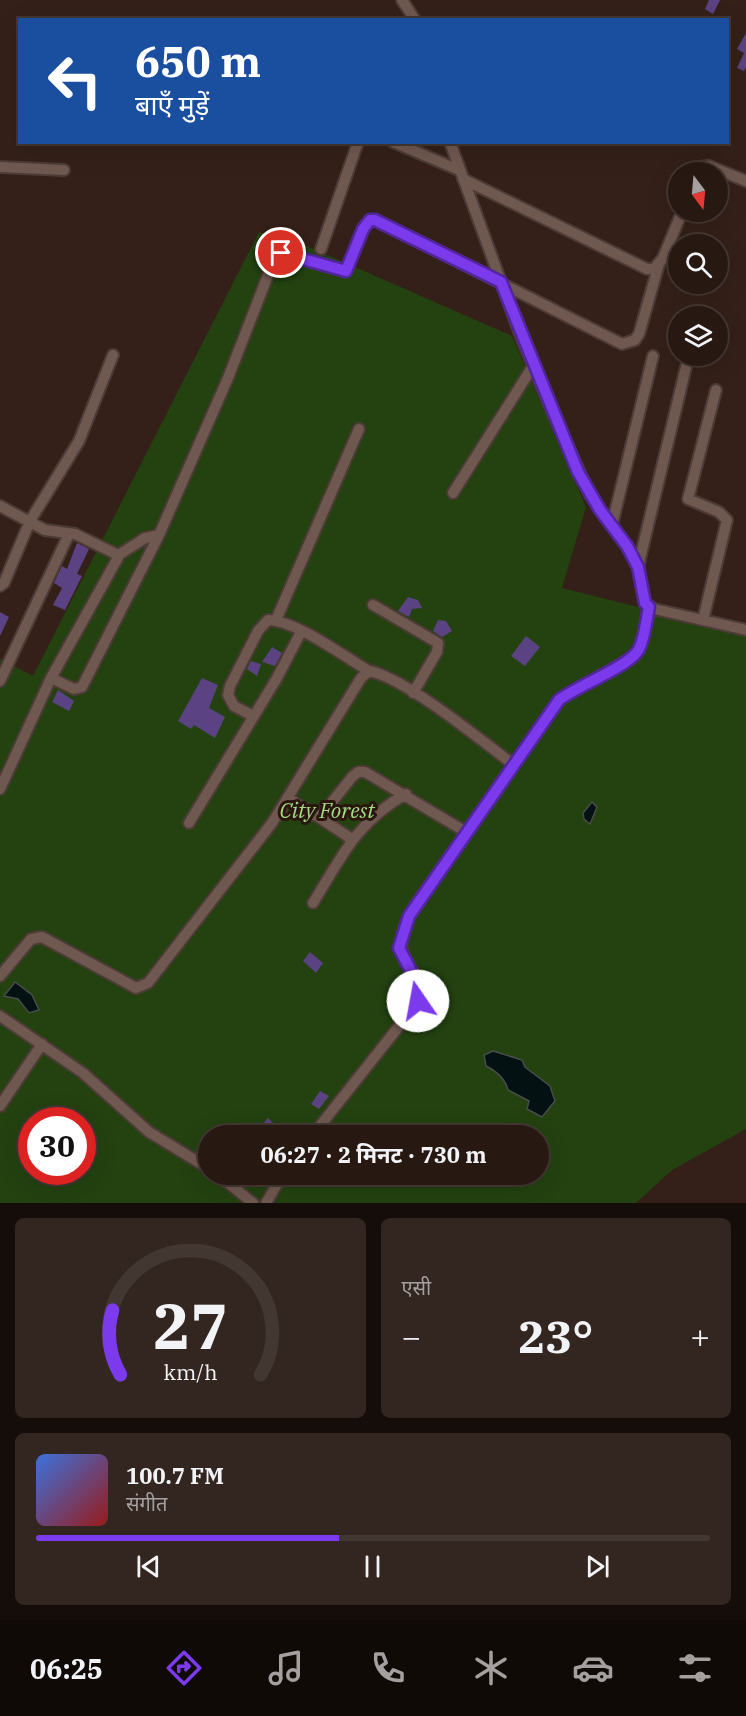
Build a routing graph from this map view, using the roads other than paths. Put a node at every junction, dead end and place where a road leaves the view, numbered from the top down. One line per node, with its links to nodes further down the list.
1 (402, 0): 2 (street)
2 (414, 18)
3 (357, 144): 12 (street)
4 (397, 144): 9 (street)
5 (451, 144): 9 (street)
6 (0, 167): 7 (street)
7 (64, 170)
8 (728, 173): 10 (street)
9 (461, 174): 13 (street); 14 (street)
10 (746, 181)
11 (678, 222): 13 (street)
12 (321, 249)
13 (659, 264): 14 (street)
14 (501, 282): 17 (street); 26 (street)
15 (113, 355): 23 (street)
16 (653, 356): 24 (street)
17 (533, 366): 21 (street); 24 (street)
18 (686, 367): 28 (street)
19 (716, 390): 33 (street)
20 (359, 429): 32 (street)
21 (453, 493)
22 (0, 506): 23 (street)
23 (30, 521): 25 (street); 29 (street)
24 (612, 525): 28 (street)
25 (69, 534): 27 (street); 38 (street)
26 (159, 535): 27 (street); 37 (street)
27 (120, 554): 37 (street)
28 (638, 567): 31 (street)
29 (0, 586)
30 (373, 605): 39 (street)
31 (649, 607): 33 (street); 41 (street)
32 (276, 620): 35 (street); 40 (street)
33 (703, 620): 34 (street)
34 (745, 627)
35 (302, 632): 36 (street); 40 (street)
36 (369, 671): 39 (street); 44 (street)
37 (51, 678): 42 (street)
38 (0, 681)
39 (413, 693): 41 (street)
40 (253, 716): 46 (street)
41 (514, 765): 47 (street)
42 (0, 789)
43 (406, 794): 45 (street); 47 (street); 48 (street)
44 (288, 798): 45 (street); 50 (street)
45 (317, 816): 48 (street)
46 (189, 823)
47 (466, 832): 54 (street)
48 (353, 840): 49 (street)
49 (313, 903)
50 (0, 976)
51 (0, 1016): 52 (street)
52 (42, 1044): 53 (street); 55 (street)
53 (0, 1106)
54 (321, 1125)
55 (198, 1162)
56 (231, 1185): 58 (street)
57 (277, 1185): 59 (street)
58 (253, 1203)
59 (266, 1203)

